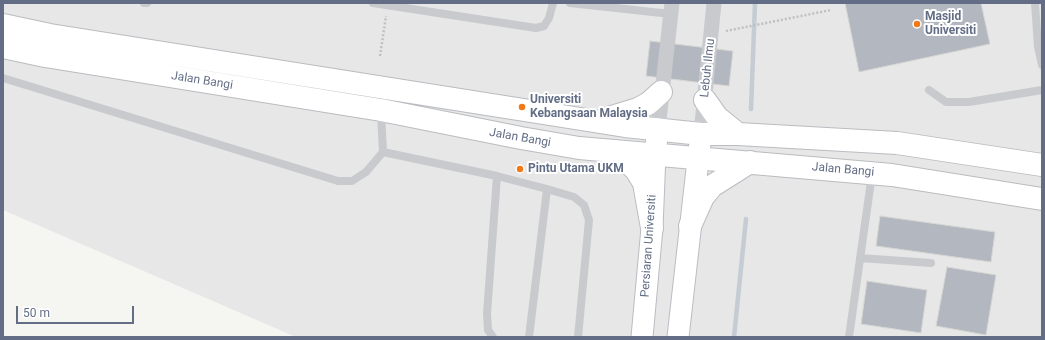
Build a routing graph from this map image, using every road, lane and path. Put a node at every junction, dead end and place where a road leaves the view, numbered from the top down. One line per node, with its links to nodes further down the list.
1 (373, 3): 6 (lane)
2 (553, 3): 6 (lane)
3 (570, 3): 7 (lane)
4 (714, 3): 18 (street, Lebuh Ilmu)
5 (1035, 3): 13 (lane)
6 (388, 5): 12 (path)
7 (672, 8): 17 (street)
8 (831, 10): 10 (path)
9 (3, 25): 20 (main road, Jalan Bangi)
10 (738, 28)
11 (3, 47): 19 (main road, Jalan Bangi)
12 (380, 56)
13 (1042, 64)
14 (3, 78): 25 (lane)
15 (929, 90): 16 (lane)
16 (1042, 90)
17 (661, 92): 20 (main road); 21 (street)
18 (705, 100): 22 (street, Lebuh Ilmu); 23 (main road)
19 (381, 110): 24 (main road, Jalan Bangi); 25 (lane)
20 (600, 120): 21 (main road, Jalan Bangi)
21 (658, 130): 22 (main road, Jalan Bangi); 26 (main road, Persiaran Universiti)
22 (701, 134): 23 (main road, Jalan Bangi); 27 (main road)
23 (738, 134): 29 (main road, Jalan Bangi)
24 (616, 151): 26 (main road, Jalan Bangi); 35 (main road)
25 (383, 152): 31 (lane)
26 (654, 154): 27 (main road, Jalan Bangi); 35 (main road, Persiaran Universiti)
27 (698, 158): 28 (main road, Jalan Bangi); 34 (main road)
28 (750, 162): 30 (main road, Jalan Bangi); 34 (main road)
29 (1042, 165)
30 (872, 173): 33 (main road, Jalan Bangi); 36 (lane)
31 (497, 176): 32 (lane); 38 (lane)
32 (547, 189): 39 (lane); 40 (lane)
33 (1042, 199)
34 (690, 226): 42 (main road)
35 (652, 228): 41 (main road, Persiaran Universiti)
36 (860, 258): 37 (lane); 43 (lane)
37 (931, 263)
38 (493, 337)
39 (529, 337)
40 (578, 337)
41 (642, 337)
42 (678, 337)
43 (849, 337)

